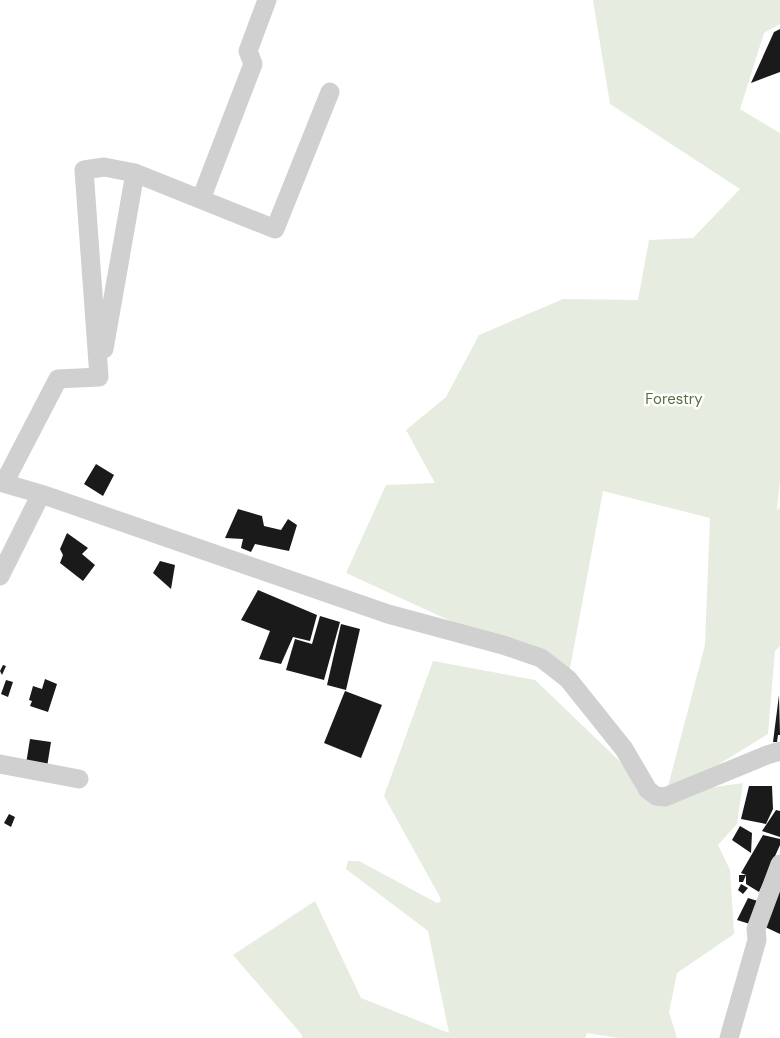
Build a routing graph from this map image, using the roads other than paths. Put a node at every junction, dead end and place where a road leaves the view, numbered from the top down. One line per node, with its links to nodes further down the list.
1 (268, 0): 4 (street)
2 (330, 92): 4 (street)
3 (135, 173): 4 (street); 5 (street); 5 (street)
4 (201, 199)
5 (99, 378): 6 (street)
6 (2, 482): 7 (street)
7 (41, 494): 8 (street); 9 (street)
8 (0, 576)
9 (780, 751)
10 (0, 764): 11 (street)
11 (79, 779)
12 (780, 864): 13 (street)
13 (729, 1038)

